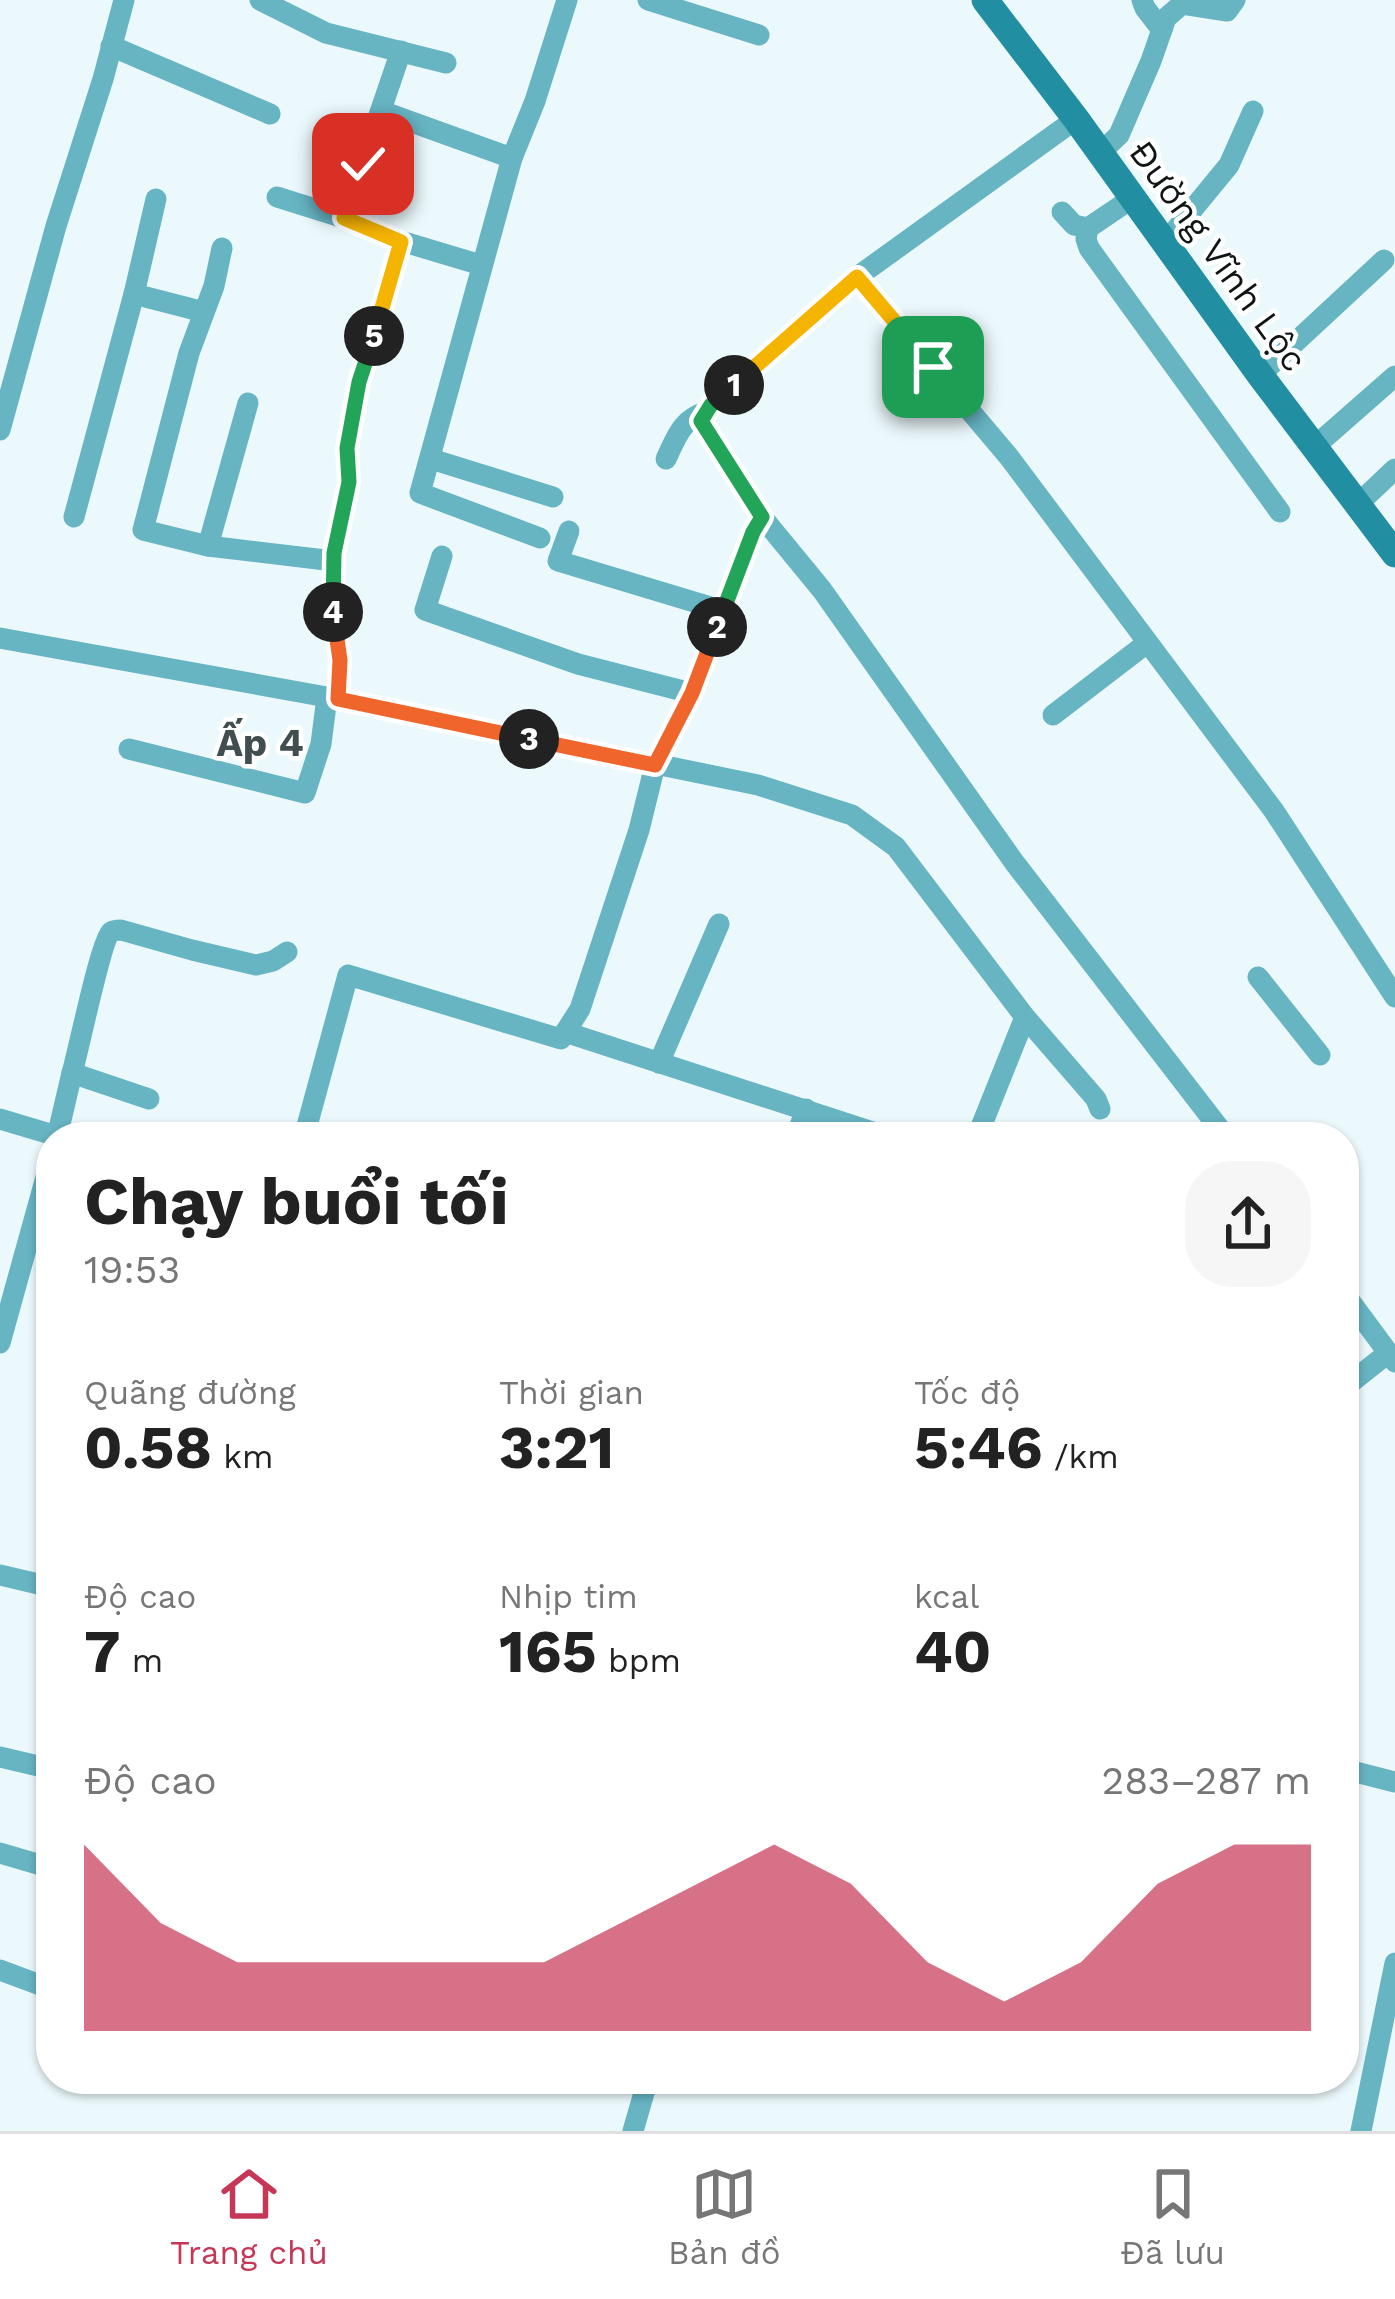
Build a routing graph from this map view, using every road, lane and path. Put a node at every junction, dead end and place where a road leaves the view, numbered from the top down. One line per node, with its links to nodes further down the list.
1 (124, 0): 10 (street)
2 (260, 0): 11 (street)
3 (567, 0): 18 (street)
4 (648, 0): 9 (street)
5 (985, 0): 16 (main road, Đường Vĩnh Lộc)
6 (1142, 0): 8 (street)
7 (1235, 0): 8 (street)
8 (1162, 30): 17 (street)
9 (759, 35)
10 (111, 46): 15 (street); 37 (street)
11 (400, 51): 12 (street); 13 (street)
12 (446, 63)
13 (381, 111): 18 (street); 23 (street)
14 (1253, 111): 26 (street)
15 (270, 114)
16 (1076, 119): 17 (main road, Đường Vĩnh Lộc); 30 (street)
17 (1099, 154): 21 (main road, Đường Vĩnh Lộc)
18 (512, 158): 29 (street)
19 (277, 197): 23 (street)
20 (156, 199): 31 (street)
21 (1131, 199): 24 (street); 26 (main road, Đường Vĩnh Lộc)
22 (1062, 212): 24 (street)
23 (344, 218): 25 (street)
24 (1088, 228): 44 (street)
25 (401, 242): 29 (street); 52 (street)
26 (1165, 243): 33 (main road, Đường Vĩnh Lộc)
27 (222, 248): 32 (street)
28 (1384, 260): 33 (street)
29 (481, 265): 40 (street)
30 (857, 277): 36 (street); 55 (street)
31 (134, 294): 32 (street); 45 (street)
32 (204, 312): 49 (street)
33 (1260, 375): 38 (main road, Đường Vĩnh Lộc)
34 (1395, 376): 38 (street)
35 (248, 403): 49 (street)
36 (707, 412): 39 (street); 46 (street)
37 (1, 425)
38 (1314, 447): 43 (main road, Đường Vĩnh Lộc)
39 (665, 459)
40 (431, 460): 42 (street); 48 (street)
41 (1395, 469): 43 (street)
42 (553, 497)
43 (1358, 504): 50 (main road, Đường Vĩnh Lộc)
44 (1280, 512)
45 (74, 517)
46 (762, 517): 53 (street); 79 (street)
47 (569, 531): 53 (street)
48 (540, 538)
49 (208, 546): 52 (street)
50 (1395, 554)
51 (442, 556): 56 (street)
52 (334, 561): 57 (street)
53 (724, 610): 56 (street)
54 (0, 638): 57 (street)
55 (1148, 644): 58 (street); 64 (street)
56 (692, 693): 60 (street)
57 (332, 698): 59 (street); 60 (street)
58 (1053, 715)
59 (129, 749)
60 (655, 765): 65 (street); 66 (street)
61 (719, 924): 68 (street)
62 (287, 952): 69 (street)
63 (1258, 977): 67 (street)
64 (1395, 997)
65 (1024, 1017): 72 (street); 78 (street)
66 (565, 1032): 68 (street); 75 (street)
67 (1320, 1055)
68 (658, 1063): 71 (street)
69 (72, 1073): 70 (street); 74 (street)
70 (148, 1099)
71 (806, 1109): 76 (street); 77 (street)
72 (1100, 1109)
73 (0, 1119): 80 (street)
74 (61, 1122)
75 (308, 1122)
76 (801, 1122)
77 (844, 1122)
78 (983, 1122)
79 (1214, 1122)
80 (36, 1130)
81 (36, 1213): 83 (street)
82 (1359, 1314): 84 (street)
83 (0, 1343)
84 (1391, 1358): 85 (street)
85 (1359, 1378)
86 (0, 1575): 87 (street)
87 (36, 1583)
88 (0, 1757): 89 (street)
89 (36, 1765)
90 (1359, 1772): 91 (street)
91 (1395, 1782)
92 (0, 1853): 93 (street)
93 (36, 1864)
94 (1395, 1963): 99 (street)
95 (0, 1970): 96 (street)
96 (36, 1983)
97 (644, 2094): 98 (street)
98 (633, 2131)
99 (1361, 2131)

